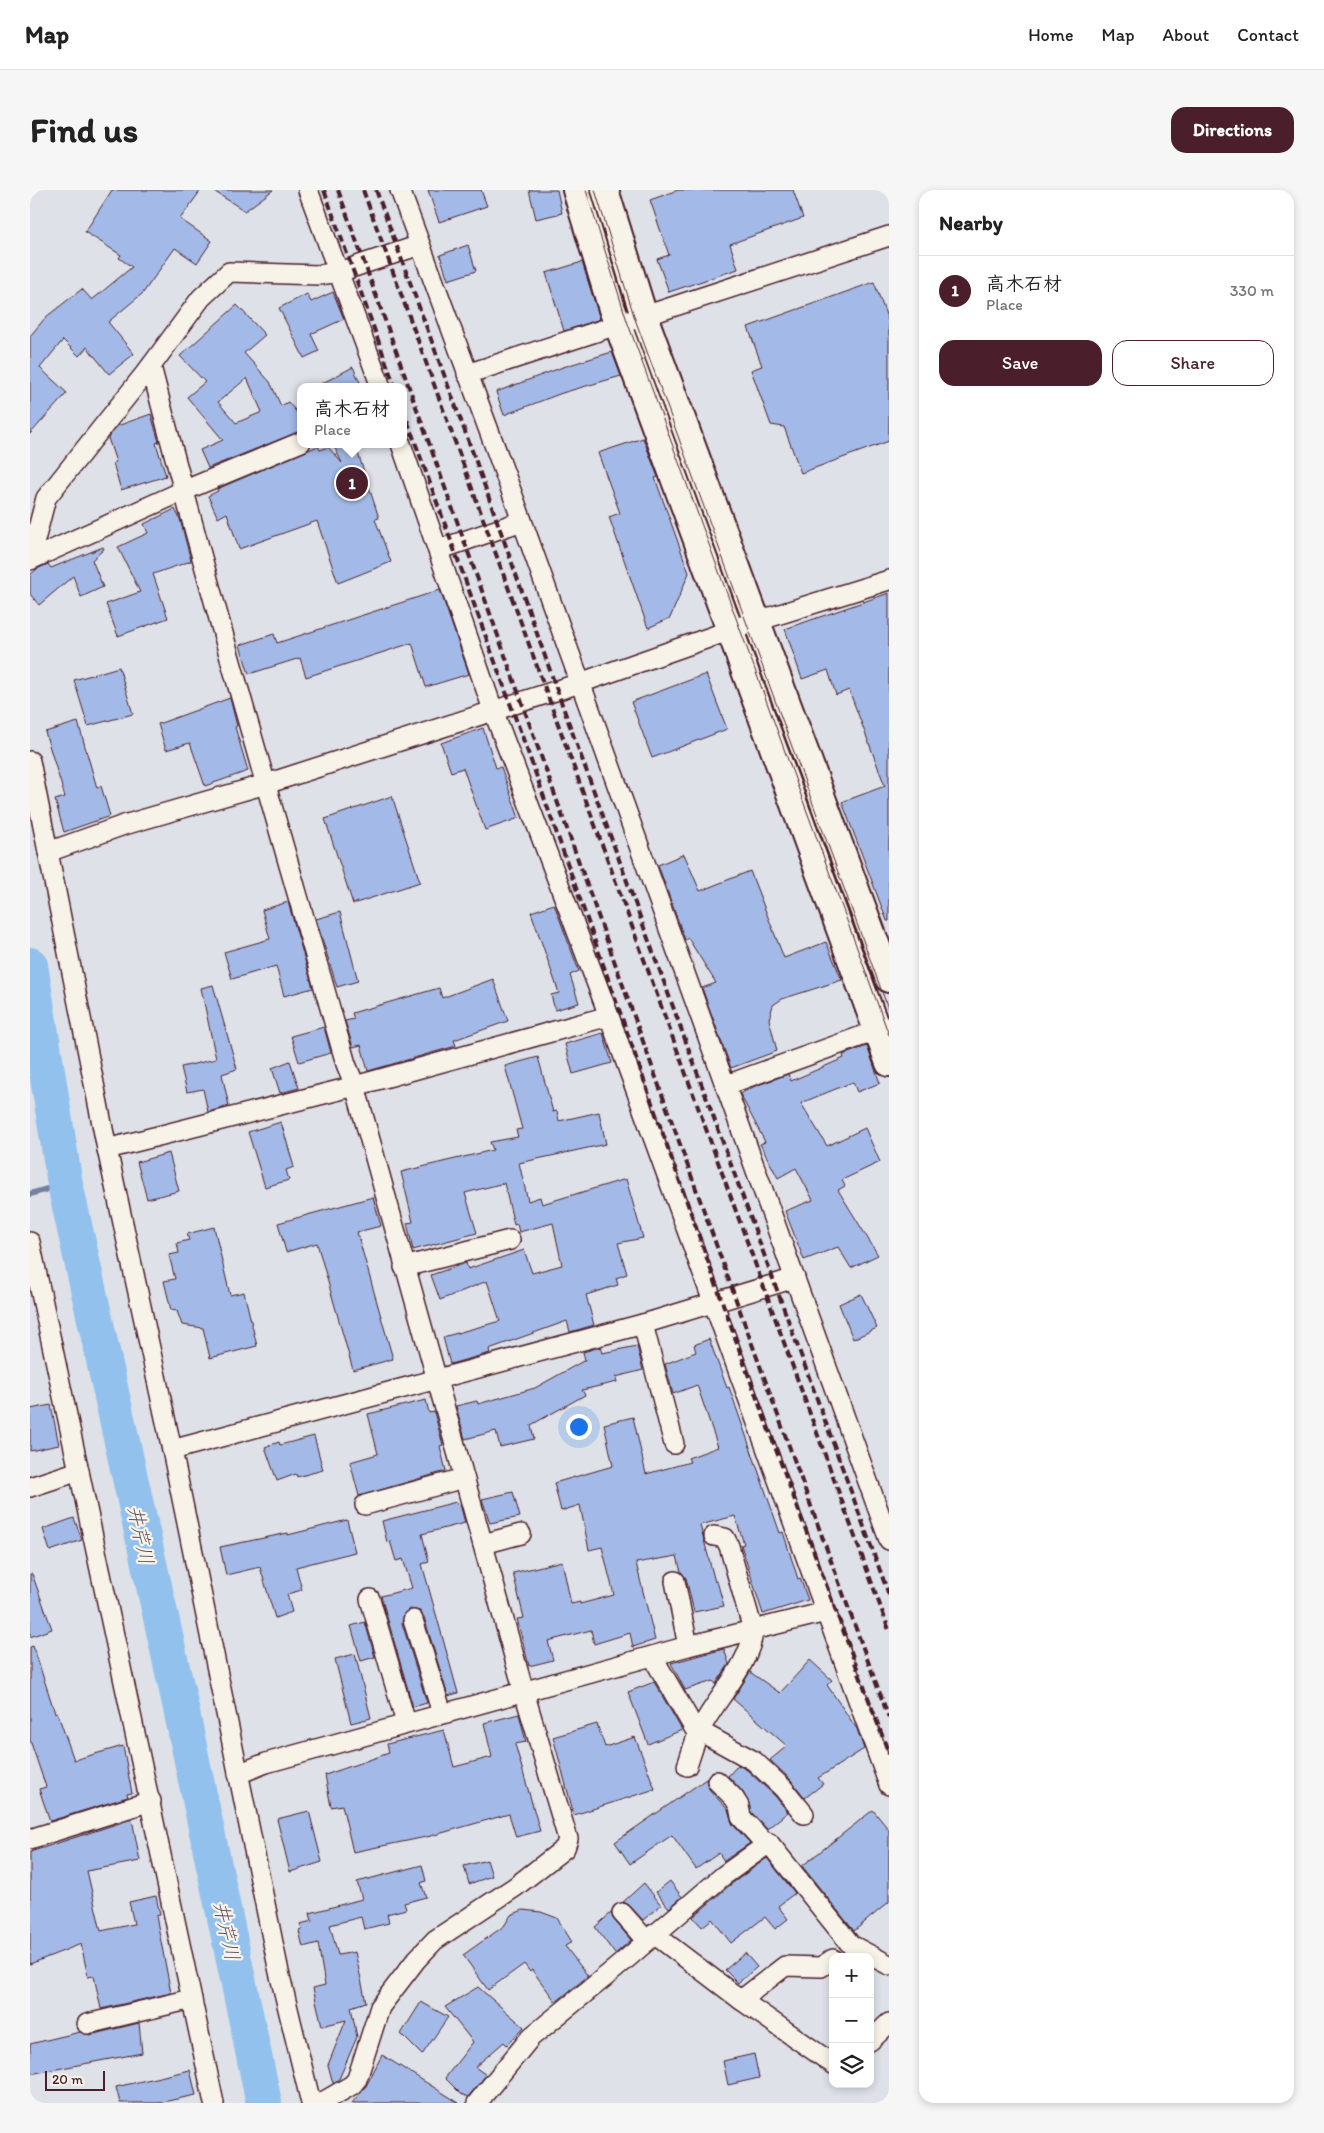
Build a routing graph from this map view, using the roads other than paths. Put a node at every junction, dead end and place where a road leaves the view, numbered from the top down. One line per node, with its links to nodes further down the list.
1 (308, 190): 7 (street)
2 (400, 190): 6 (street)
3 (576, 190): 9 (street)
4 (605, 190): 8 (street)
5 (889, 236): 8 (street)
6 (420, 245): 7 (street); 11 (street)
7 (339, 272): 10 (street); 12 (street)
8 (644, 316): 9 (street); 20 (street)
9 (618, 324): 11 (street); 21 (street)
10 (151, 366): 15 (street); 18 (street)
11 (467, 374): 16 (street)
12 (380, 383)
13 (297, 444): 15 (street)
14 (402, 448): 17 (street)
15 (183, 491): 18 (street); 25 (street)
16 (522, 521): 17 (street); 22 (street)
17 (438, 550): 23 (street)
18 (30, 559)
19 (889, 580): 20 (street)
20 (758, 621): 21 (street); 27 (street)
21 (729, 631): 22 (street); 29 (street)
22 (580, 683): 23 (street); 31 (street)
23 (493, 710): 25 (street); 28 (street)
24 (30, 761): 26 (street)
25 (266, 784): 26 (street); 32 (street)
26 (48, 852): 33 (street)
27 (889, 979)
28 (610, 1016): 32 (street); 39 (street)
29 (883, 1028): 30 (street); 31 (street)
30 (889, 1063)
31 (726, 1084): 38 (street)
32 (355, 1086): 33 (street); 37 (street)
33 (107, 1149): 44 (street)
34 (510, 1240): 37 (street)
35 (30, 1242): 36 (street)
36 (32, 1262): 40 (street)
37 (404, 1268): 42 (street)
38 (794, 1278): 39 (street); 51 (street)
39 (713, 1304): 41 (street); 55 (street)
40 (38, 1317): 45 (street)
41 (643, 1324): 42 (street); 43 (street)
42 (438, 1379): 44 (street); 46 (street)
43 (674, 1444)
44 (172, 1450): 66 (street)
45 (79, 1471): 47 (street); 69 (street)
46 (464, 1478): 48 (street); 52 (street)
47 (30, 1487)
48 (365, 1505)
49 (522, 1534): 52 (street)
50 (714, 1536): 57 (street)
51 (889, 1540)
52 (484, 1544): 60 (street)
53 (675, 1581): 58 (street)
54 (370, 1599): 62 (street)
55 (826, 1612): 57 (street); 64 (street)
56 (414, 1620): 61 (street)
57 (753, 1630): 58 (street); 63 (street)
58 (688, 1646): 59 (street)
59 (655, 1656): 60 (street); 63 (street)
60 (524, 1692): 61 (street); 87 (street)
61 (442, 1713): 62 (street)
62 (406, 1723): 66 (street)
63 (699, 1732): 65 (street); 70 (street)
64 (883, 1750): 68 (street)
65 (687, 1766)
66 (238, 1774): 86 (street)
67 (717, 1781): 72 (street)
68 (889, 1785)
69 (151, 1801): 71 (street); 79 (street)
70 (804, 1814)
71 (30, 1839)
72 (770, 1842): 74 (street); 75 (street)
73 (622, 1913): 74 (street)
74 (650, 1937): 80 (street); 88 (street)
75 (851, 1945): 76 (street); 78 (street)
76 (841, 1953)
77 (829, 1962): 80 (street)
78 (889, 1965)
79 (192, 1999): 82 (street); 85 (street)
80 (741, 2000): 84 (street)
81 (889, 2023): 83 (street)
82 (87, 2024)
83 (874, 2037)
84 (829, 2061)
85 (214, 2103)
86 (310, 2103)
87 (320, 2103)
88 (477, 2103)

